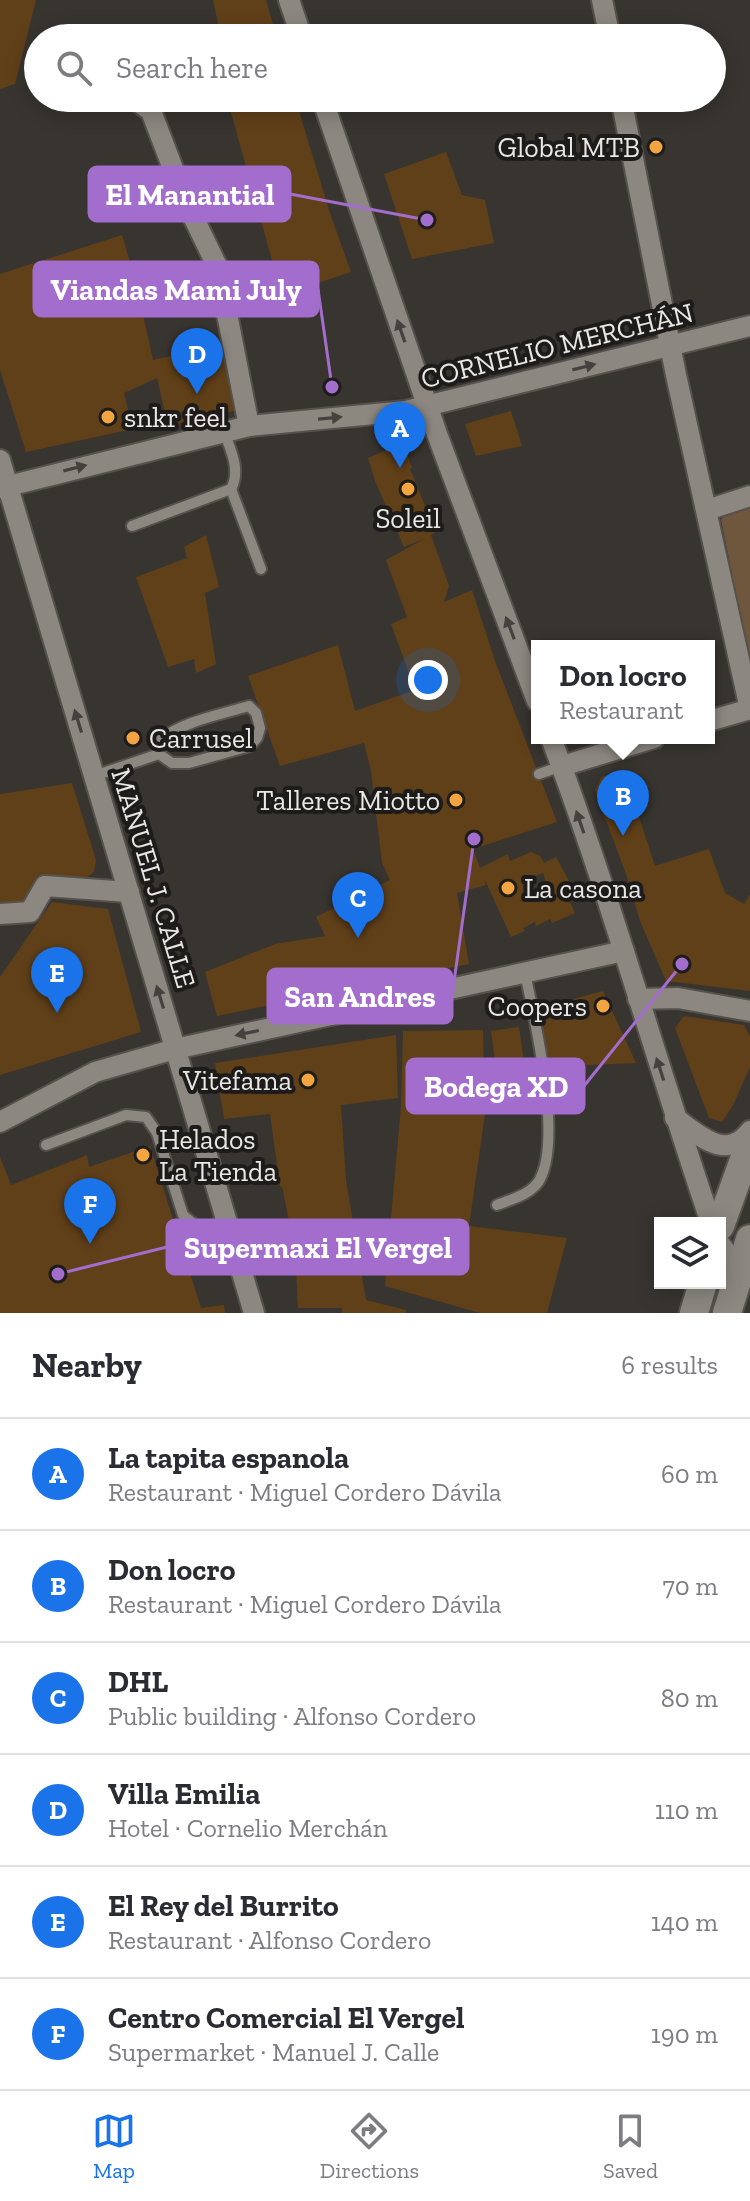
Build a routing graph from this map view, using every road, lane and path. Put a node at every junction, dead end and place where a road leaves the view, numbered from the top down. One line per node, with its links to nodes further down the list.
1 (289, 0): 3 (street)
2 (602, 0): 4 (street)
3 (297, 24)
4 (607, 24)
5 (151, 112): 11 (street)
6 (327, 112): 10 (street, one-way to 6)
7 (624, 112): 9 (street)
8 (750, 326): 9 (street, CORNELIO MERCHÁN)
9 (670, 346): 10 (street, CORNELIO MERCHÁN, one-way to 9); 17 (street)
10 (427, 406): 11 (street, CORNELIO MERCHÁN, one-way to 10); 20 (street, one-way to 10)
11 (249, 426): 12 (street, CORNELIO MERCHÁN)
12 (224, 432): 14 (street, CORNELIO MERCHÁN, one-way to 12); 15 (lane)
13 (0, 460): 14 (street, MANUEL J. CALLE)
14 (4, 486): 28 (street, MANUEL J. CALLE, one-way to 14)
15 (231, 489): 18 (lane); 19 (lane)
16 (750, 496): 17 (street)
17 (707, 510): 21 (street)
18 (132, 526)
19 (261, 569)
20 (531, 685)
21 (750, 709): 22 (street)
22 (715, 719)
23 (553, 744): 26 (street)
24 (634, 744): 26 (street)
25 (159, 754): 25 (lane); 28 (lane)
26 (562, 766): 27 (lane); 31 (street, one-way to 26)
27 (539, 774)
28 (94, 776): 29 (street, MANUEL J. CALLE)
29 (129, 892): 30 (street); 35 (street, MANUEL J. CALLE, one-way to 29)
30 (0, 914)
31 (624, 951): 32 (street); 33 (street)
32 (525, 973): 35 (street, one-way to 35); 41 (lane)
33 (638, 999): 34 (street); 36 (street, one-way to 33)
34 (750, 1011)
35 (175, 1049): 37 (street); 45 (street, MANUEL J. CALLE)
36 (675, 1118): 38 (street); 42 (street)
37 (0, 1122)
38 (750, 1131)
39 (750, 1143): 43 (main road)
40 (46, 1145): 45 (lane)
41 (497, 1205)
42 (709, 1217)
43 (723, 1217)
44 (750, 1239): 47 (main road)
45 (232, 1240): 49 (street, MANUEL J. CALLE)
46 (726, 1252): 47 (street)
47 (745, 1278): 51 (main road)
48 (701, 1289): 50 (main road)
49 (254, 1313)
50 (694, 1313)
51 (727, 1313)

